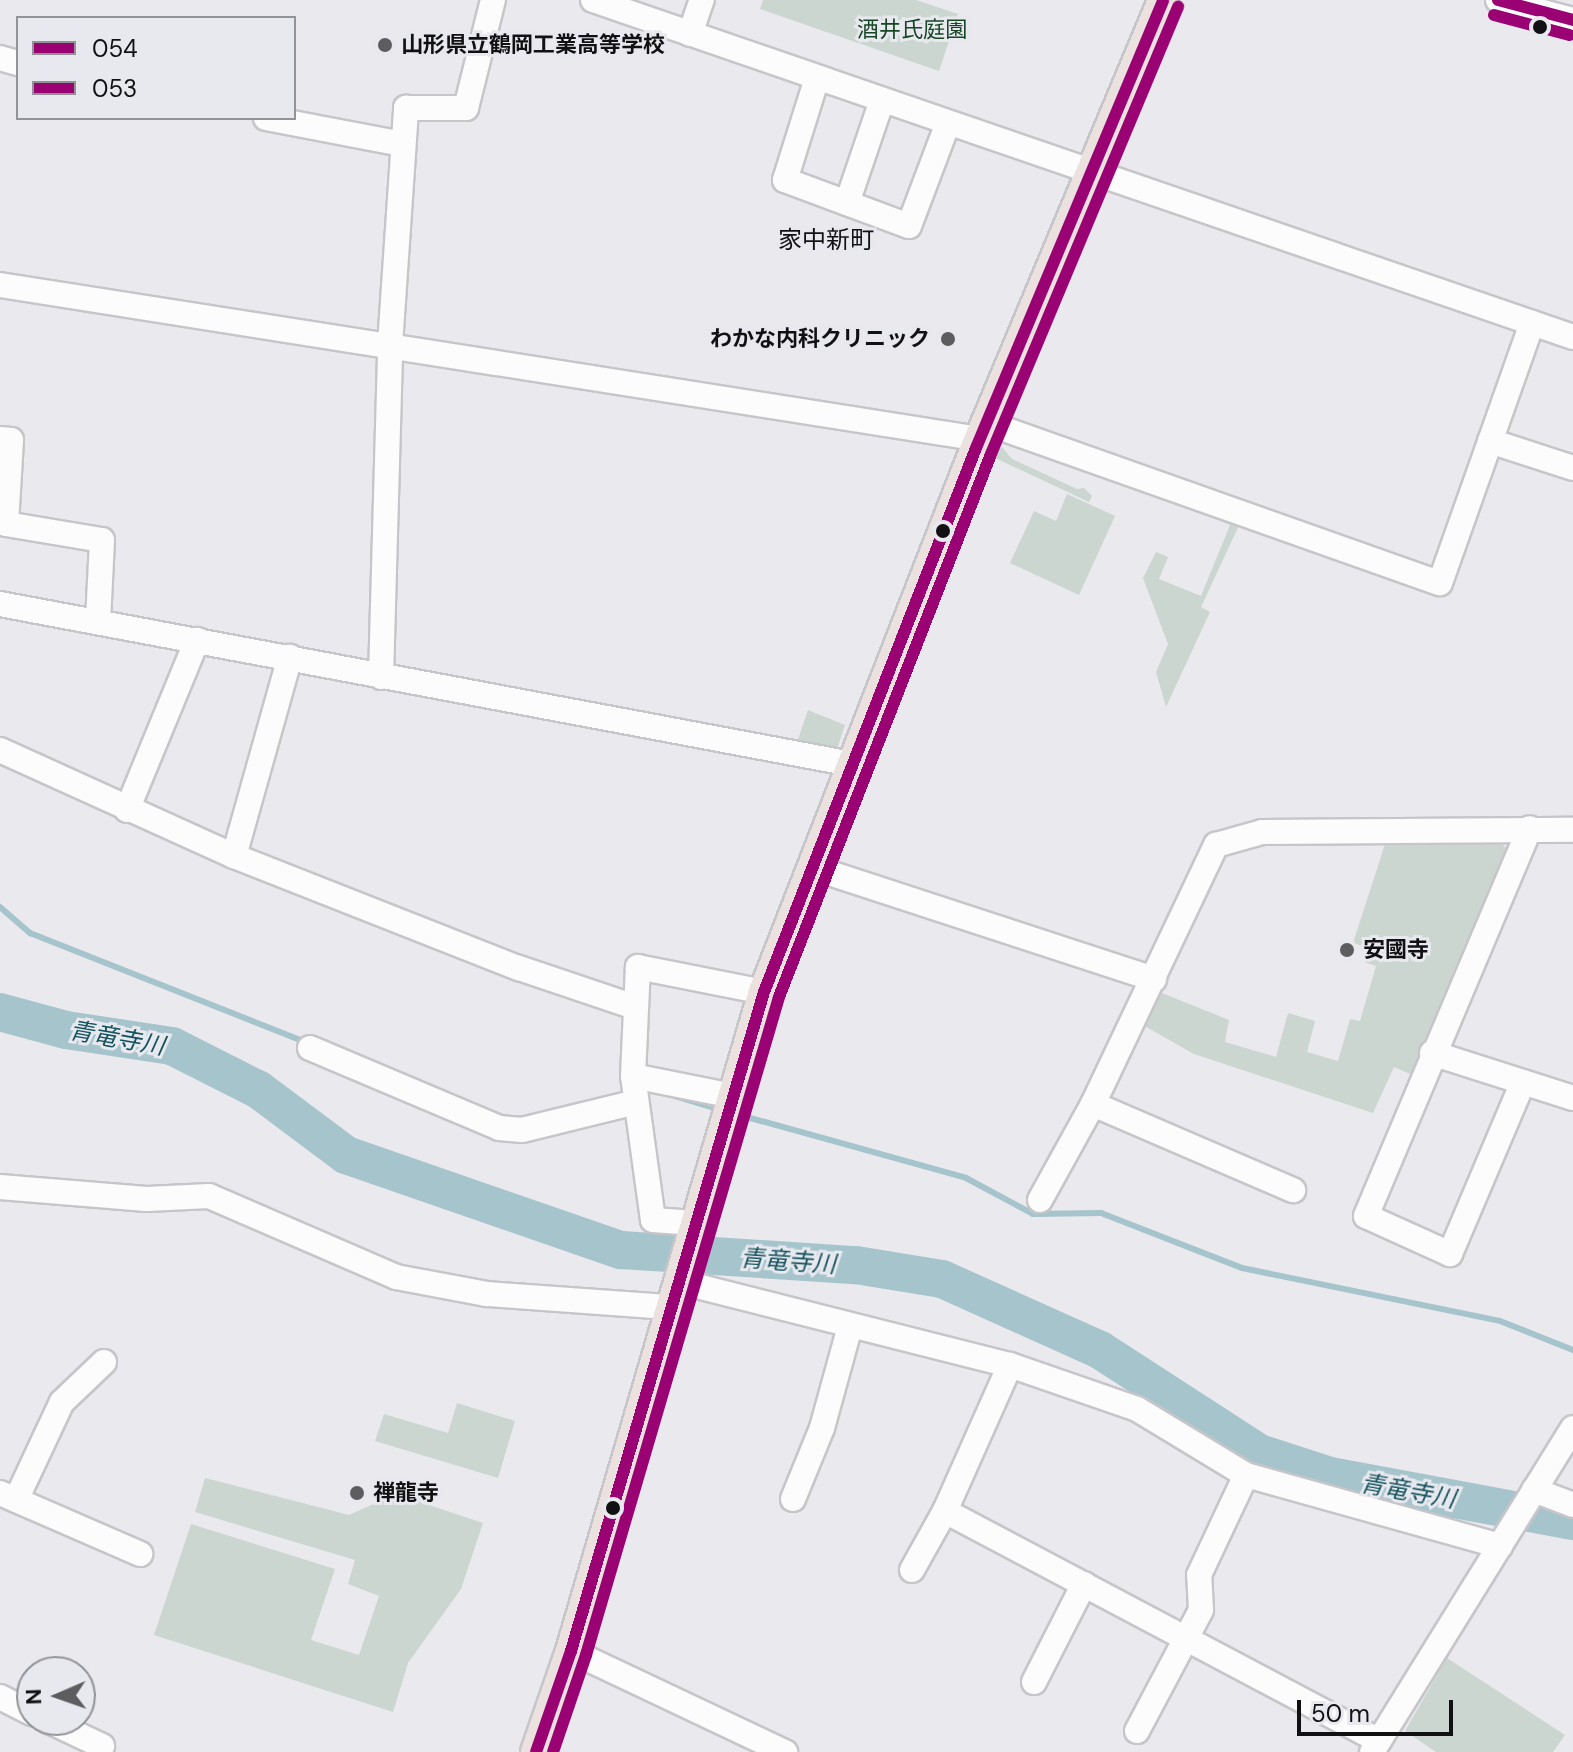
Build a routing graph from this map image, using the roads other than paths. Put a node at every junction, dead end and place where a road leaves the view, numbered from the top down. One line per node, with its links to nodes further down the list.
1 (493, 0): 12 (street)
2 (593, 0): 7 (street)
3 (702, 0): 7 (street)
4 (1163, 0): 13 (main road)
5 (1498, 0): 6 (street)
6 (1573, 20)
7 (690, 34): 8 (street)
8 (817, 78): 9 (street); 14 (street)
9 (882, 100): 11 (street); 14 (street)
10 (276, 120): 12 (street)
11 (948, 123): 13 (street); 14 (street)
12 (402, 144): 18 (street)
13 (1089, 171): 16 (street); 19 (main road)
14 (847, 203)
15 (0, 285): 18 (street)
16 (1532, 323): 17 (street); 21 (street)
17 (1573, 337)
18 (390, 345): 19 (street); 27 (street)
19 (984, 431): 21 (street); 29 (main road)
20 (0, 439): 24 (street)
21 (1490, 441): 22 (street)
22 (1573, 468)
23 (0, 604): 24 (street)
24 (98, 622): 25 (street)
25 (197, 640): 26 (street); 30 (street)
26 (290, 657): 27 (street); 33 (street)
27 (381, 677): 29 (street)
28 (0, 750): 30 (street)
29 (852, 764): 34 (main road)
30 (127, 810): 33 (street)
31 (1530, 828): 32 (street); 35 (street); 39 (street)
32 (1573, 830)
33 (234, 856): 37 (street)
34 (811, 867): 35 (street); 36 (main road)
35 (1154, 979): 45 (street)
36 (764, 992): 37 (street); 42 (main road)
37 (632, 1006): 40 (street)
38 (310, 1048): 44 (street)
39 (1432, 1053): 41 (street); 41 (street)
40 (633, 1076): 42 (street); 44 (street)
41 (1523, 1082): 43 (street)
42 (733, 1096): 49 (main road)
43 (1573, 1098)
44 (636, 1102): 49 (street)
45 (1093, 1104): 47 (street); 48 (street)
46 (0, 1187): 51 (street)
47 (1293, 1190)
48 (1040, 1200)
49 (697, 1214): 51 (main road)
50 (697, 1286): 52 (street)
51 (670, 1307): 67 (main road)
52 (850, 1326): 54 (street); 59 (street)
53 (104, 1362): 58 (street)
54 (1010, 1365): 56 (street); 61 (street)
55 (1573, 1428): 57 (street)
56 (1246, 1475): 62 (street); 66 (street)
57 (1534, 1490): 60 (street); 62 (street)
58 (8, 1497): 63 (street)
59 (793, 1499)
60 (1573, 1505)
61 (945, 1511): 64 (street); 65 (street)
62 (1500, 1546): 72 (street)
63 (140, 1554)
64 (912, 1570)
65 (1084, 1584): 66 (street); 68 (street)
66 (1186, 1638): 69 (street); 72 (street)
67 (571, 1651): 73 (main road); 74 (street)
68 (1034, 1682)
69 (1137, 1731)
70 (81, 1736): 71 (street)
71 (102, 1746)
72 (1376, 1747)
73 (536, 1752)
74 (785, 1752)

